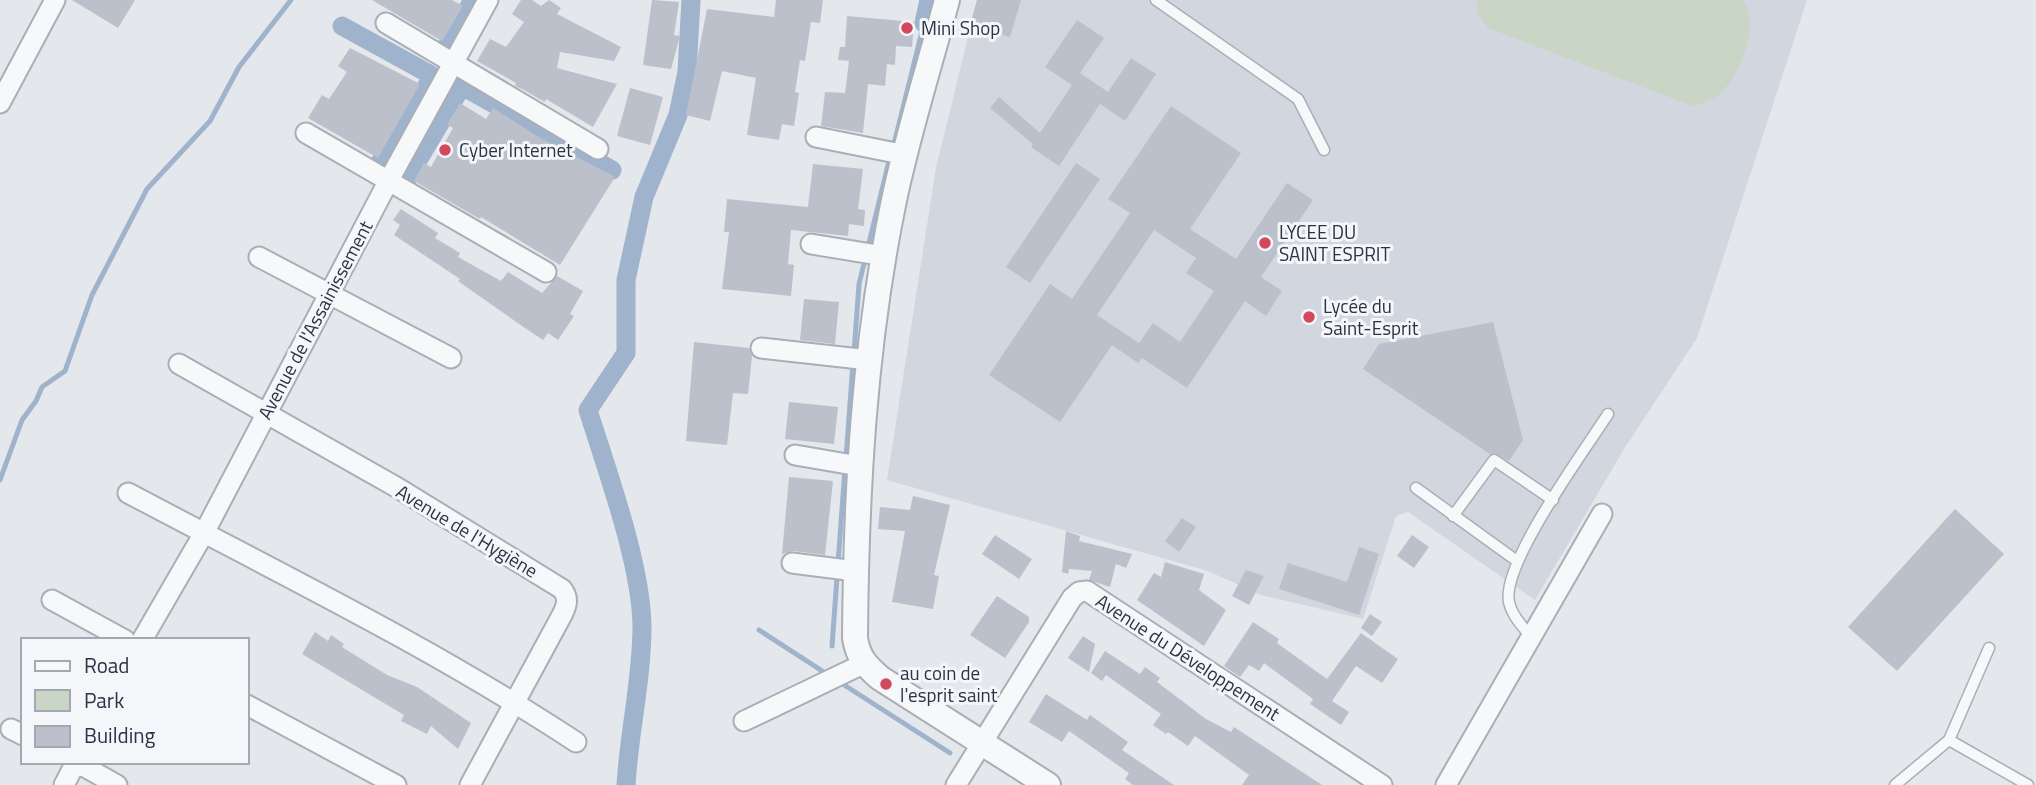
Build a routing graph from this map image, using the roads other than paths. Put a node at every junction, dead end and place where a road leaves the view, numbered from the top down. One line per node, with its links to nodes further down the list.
1 (55, 0): 7 (street)
2 (488, 0): 6 (street, Avenue de l'Assainissement)
3 (947, 0): 12 (street)
4 (1156, 0): 11 (lane)
5 (386, 23): 6 (street)
6 (453, 64): 10 (street); 13 (street, Avenue de l'Assainissement)
7 (0, 103)
8 (306, 133): 13 (street)
9 (816, 137): 12 (street)
10 (598, 149)
11 (1324, 150)
12 (906, 155): 15 (street)
13 (389, 180): 17 (street); 18 (street, Avenue de l'Assainissement)
14 (811, 244): 15 (street)
15 (884, 256): 21 (street)
16 (259, 257): 18 (street)
17 (546, 272)
18 (331, 292): 20 (street); 23 (street, Avenue de l'Assainissement)
19 (761, 348): 21 (street)
20 (451, 358)
21 (869, 360): 26 (street)
22 (179, 364): 23 (street, Avenue de l'Hygiène)
23 (265, 413): 32 (street, Avenue de l'Assainissement); 42 (street, Avenue de l'Hygiène)
24 (1608, 414): 29 (lane)
25 (796, 455): 26 (street)
26 (859, 466): 35 (street)
27 (1416, 488): 31 (lane)
28 (128, 493): 32 (street)
29 (1553, 500): 31 (lane); 33 (lane)
30 (1602, 514): 39 (street)
31 (1453, 516): 33 (lane)
32 (204, 533): 38 (street, Avenue de l'Assainissement); 42 (street)
33 (1517, 561): 39 (lane)
34 (792, 563): 35 (street)
35 (856, 571): 41 (street)
36 (52, 600): 37 (street)
37 (121, 638)
38 (143, 638)
39 (1532, 638): 57 (street)
40 (1989, 648): 45 (lane)
41 (863, 664): 44 (street); 47 (street)
42 (514, 702): 46 (street); 53 (street, Avenue de l'Hygiène)
43 (248, 706): 52 (street)
44 (744, 721)
45 (1949, 740): 58 (lane); 59 (lane)
46 (576, 742)
47 (983, 742): 54 (street, Avenue du Développement); 55 (street); 56 (street, Avenue du Développement)
48 (75, 764): 50 (street)
49 (80, 764): 51 (street)
50 (64, 785)
51 (117, 785)
52 (396, 785)
53 (470, 785)
54 (956, 785)
55 (1048, 785)
56 (1382, 785)
57 (1446, 785)
58 (1895, 785)
59 (2028, 785)

